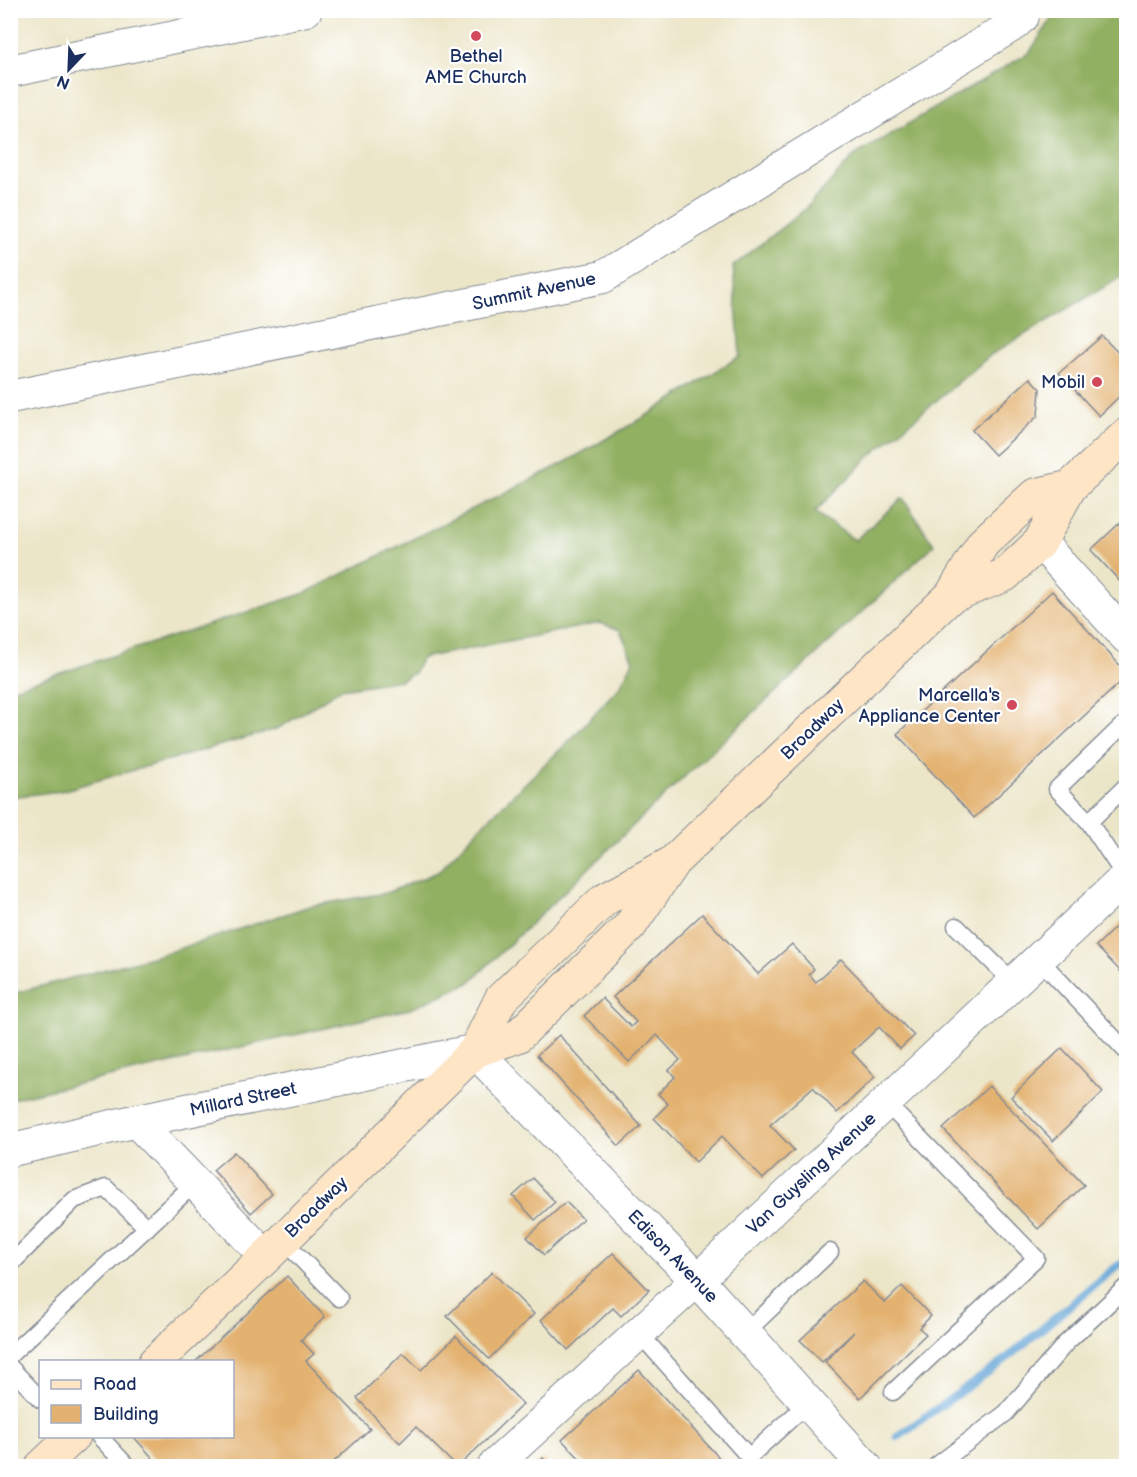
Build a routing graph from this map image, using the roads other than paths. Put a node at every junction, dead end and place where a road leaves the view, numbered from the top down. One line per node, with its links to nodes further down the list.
1 (306, 10): 3 (street)
2 (1024, 10): 4 (street, Summit Avenue)
3 (10, 71)
4 (10, 397)
5 (1126, 435): 6 (main road, Broadway)
6 (1070, 487): 7 (main road, Broadway); 8 (main road, Broadway)
7 (1040, 542): 8 (main road, Broadway); 9 (street)
8 (951, 596): 17 (main road, Broadway)
9 (1126, 636)
10 (1125, 726): 12 (lane)
11 (1126, 786): 12 (lane)
12 (1089, 822): 13 (lane)
13 (1126, 878): 15 (street, Van Guysling Avenue)
14 (956, 926): 16 (lane)
15 (1039, 959): 16 (street, Van Guysling Avenue); 18 (lane)
16 (1014, 983): 19 (street, Van Guysling Avenue)
17 (475, 1051): 20 (street, Millard Street); 24 (main road, Broadway); 27 (street, Edison Avenue)
18 (1126, 1051)
19 (886, 1103): 27 (street, Van Guysling Avenue); 35 (lane)
20 (136, 1121): 21 (street, Millard Street); 22 (street)
21 (10, 1150)
22 (195, 1183): 23 (lane); 24 (street)
23 (147, 1228): 26 (lane); 32 (lane)
24 (275, 1248): 29 (lane); 33 (main road, Broadway)
25 (830, 1252): 31 (lane)
26 (10, 1265)
27 (697, 1280): 30 (street, Van Guysling Avenue); 31 (street, Edison Avenue)
28 (1126, 1287): 44 (lane)
29 (339, 1298)
30 (639, 1333): 37 (lane); 42 (street, Van Guysling Avenue)
31 (745, 1333): 37 (street, Edison Avenue)
32 (10, 1355)
33 (156, 1360)
34 (10, 1367): 36 (lane)
35 (893, 1392)
36 (39, 1398)
37 (808, 1403): 43 (street, Edison Avenue)
38 (73, 1438): 40 (main road)
39 (100, 1438): 41 (lane)
40 (42, 1467)
41 (127, 1467)
42 (494, 1467)
43 (865, 1467)
44 (936, 1467)

